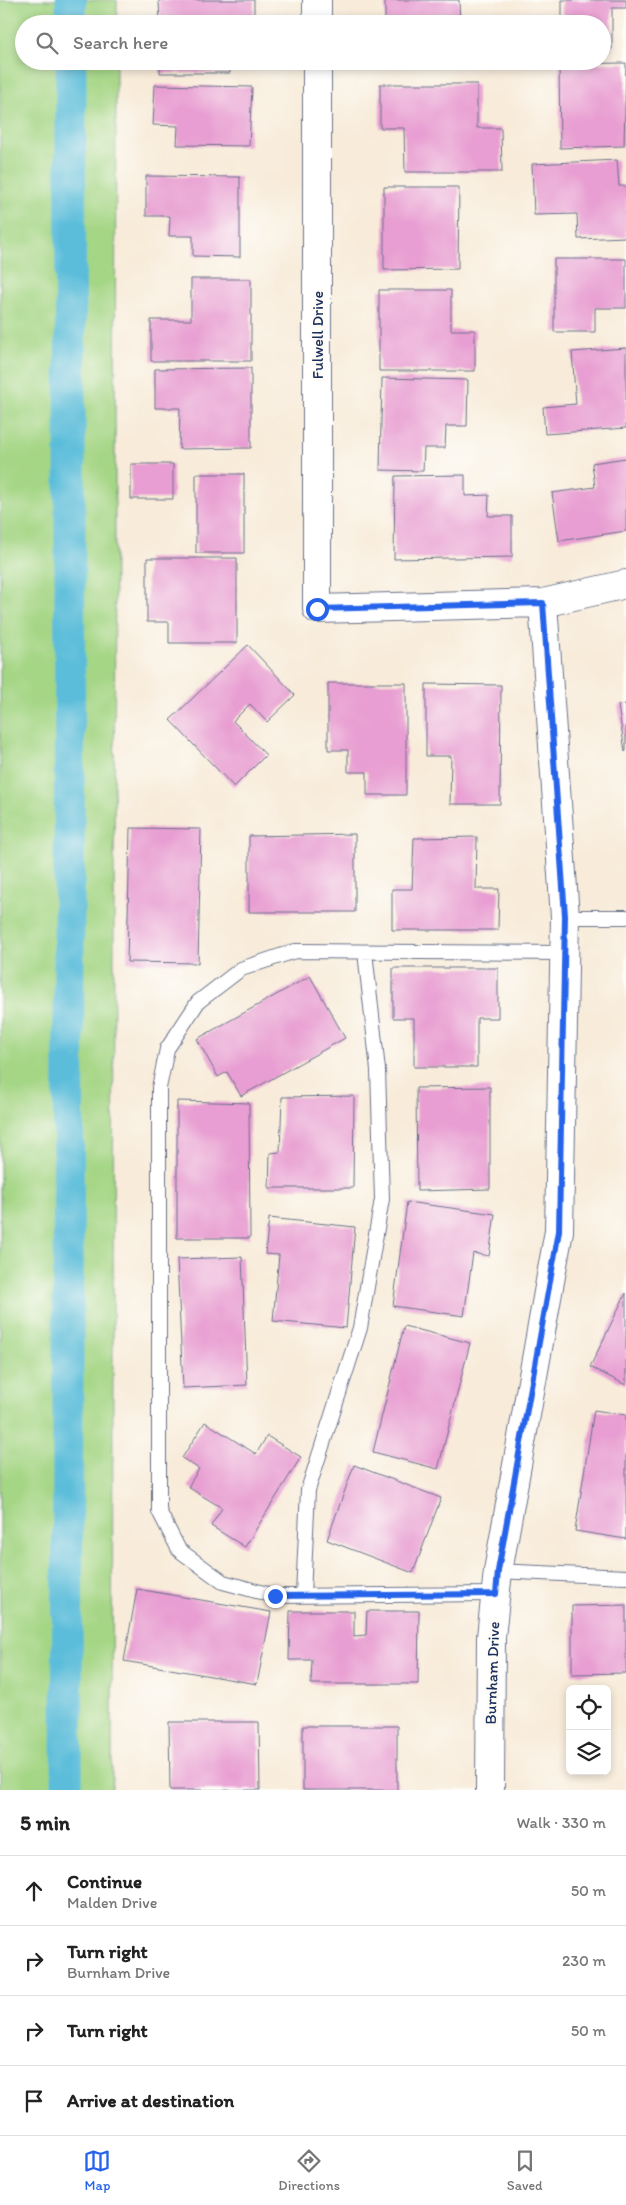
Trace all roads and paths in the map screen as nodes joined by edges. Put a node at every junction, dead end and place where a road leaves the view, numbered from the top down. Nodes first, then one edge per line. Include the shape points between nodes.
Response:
1 (317, 0) edge
2 (317, 15) edge
3 (317, 70) edge
4 (626, 584) edge
5 (543, 603) junction
6 (565, 916) junction
7 (626, 917) edge
8 (364, 952) junction
9 (563, 953) junction
10 (626, 1577) edge
11 (497, 1583) junction
12 (303, 1595) junction
13 (490, 1790) edge

1 - 2 street
3 - 5 street, Fulwell Drive via 317,609
4 - 5 street
5 - 6 street, Burnham Drive
6 - 7 lane
6 - 9 street, Burnham Drive
8 - 9 lane
8 - 12 lane via 378,1070 382,1199 360,1328 308,1490
8 - 12 lane via 295,951 241,969 198,1002 167,1049 159,1088 159,1510 179,1550 223,1582 275,1596
9 - 11 street, Burnham Drive via 559,1231
10 - 11 lane
11 - 12 lane
11 - 13 street, Burnham Drive via 491,1637

